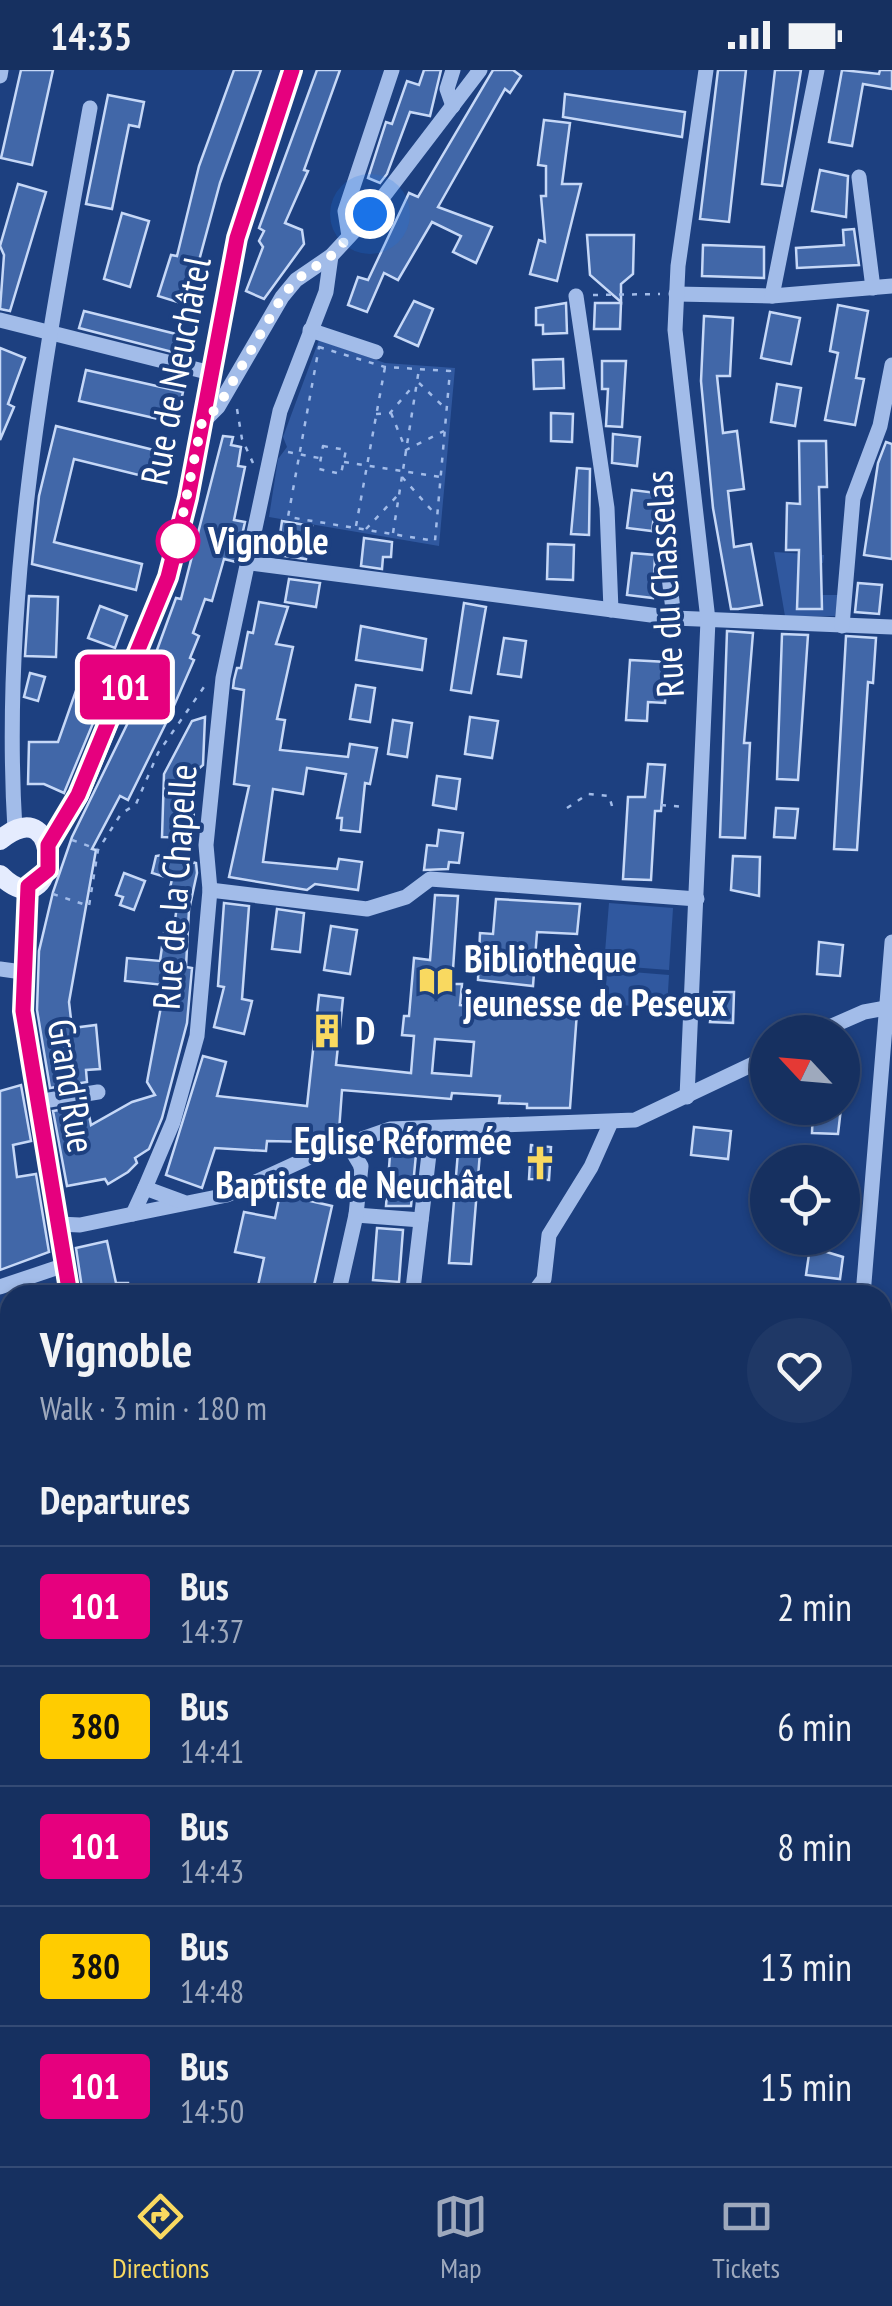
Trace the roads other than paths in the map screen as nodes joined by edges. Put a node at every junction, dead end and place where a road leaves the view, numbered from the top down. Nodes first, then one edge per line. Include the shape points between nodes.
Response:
1 (292, 70) edge
2 (392, 70) edge
3 (453, 70) edge
4 (480, 70) edge
5 (706, 70) edge
6 (817, 70) edge
7 (453, 106) junction
8 (90, 108) dead end
9 (859, 177) dead end
10 (349, 236) junction
11 (331, 256) junction
12 (892, 286) edge
13 (873, 288) junction
14 (672, 294) junction
15 (576, 296) road end
16 (772, 296) junction
17 (0, 320) edge
18 (310, 330) junction
19 (49, 334) junction
20 (376, 352) dead end
21 (892, 365) edge
22 (211, 373) junction
23 (202, 422) junction
24 (886, 427) edge
25 (666, 552) dead end
26 (250, 563) junction
27 (611, 610) junction
28 (674, 618) junction
29 (708, 620) junction
30 (842, 626) junction
31 (892, 627) edge
32 (6, 681) edge
33 (7, 835) edge
34 (48, 845) junction
35 (0, 875) edge
36 (37, 889) junction
37 (210, 890) junction
38 (697, 899) junction
39 (892, 942) edge
40 (891, 966) edge
41 (0, 969) edge
42 (22, 972) junction
43 (886, 1008) junction
44 (857, 1015) edge
45 (750, 1066) edge
46 (98, 1092) dead end
47 (687, 1097) junction
48 (38, 1102) junction
49 (610, 1122) junction
50 (448, 1128) junction
51 (348, 1144) junction
52 (145, 1188) junction
53 (183, 1202) junction
54 (133, 1214) junction
55 (356, 1215) junction
56 (422, 1220) junction
57 (58, 1224) junction
58 (65, 1266) junction
59 (6, 1285) edge
60 (68, 1285) edge
61 (345, 1285) edge
62 (414, 1285) edge
63 (540, 1285) edge
64 (864, 1285) edge

1 - 22 main road, Rue de Neuchâtel via 237,238
2 - 10 street via 345,210
3 - 7 street via 447,89
4 - 7 street
5 - 14 street, Rue du Chasselas
6 - 16 street
7 - 10 street
8 - 19 street
9 - 13 street
10 - 11 street
11 - 18 street, Rue de la Chapelle via 326,292
11 - 23 street via 282,297
12 - 13 street
13 - 16 street
14 - 16 street
14 - 29 street, Rue du Chasselas
15 - 27 street via 607,508
17 - 19 street
18 - 20 street
18 - 26 street, Rue de la Chapelle via 272,450
19 - 22 street
19 - 32 street via 18,542
21 - 24 street
22 - 23 main road, Rue de Neuchâtel
23 - 34 main road, Rue de Neuchâtel via 154,616 78,795
24 - 30 street via 853,498
25 - 28 street
26 - 27 street
26 - 37 street, Rue de la Chapelle via 223,678 206,845
27 - 28 street
28 - 29 street
29 - 30 street
29 - 38 street, Rue du Chasselas
30 - 31 street
32 - 33 street
33 - 34 main road via 34,832
34 - 36 main road, Rue de Neuchâtel via 48,870
35 - 36 main road
36 - 42 main road, Grand'Rue
37 - 38 street via 367,909 406,896 430,879
37 - 52 street, Rue de la Chapelle via 188,1080
38 - 47 street, Rue du Chasselas
39 - 40 street
40 - 43 street
41 - 42 street
42 - 48 main road, Grand'Rue
43 - 44 street
43 - 64 street
45 - 47 street
46 - 48 street
47 - 49 street via 635,1120
48 - 57 main road, Grand'Rue
49 - 50 street
49 - 63 street via 549,1235
50 - 51 street via 390,1129
50 - 56 street via 429,1154
51 - 53 street via 227,1195
51 - 55 street via 362,1166
52 - 53 street
52 - 54 street, Rue de la Chapelle
53 - 54 street
54 - 57 street
55 - 56 street
55 - 61 street
56 - 62 street
57 - 58 main road, Grand'Rue
58 - 59 street
58 - 60 main road, Grand'Rue

